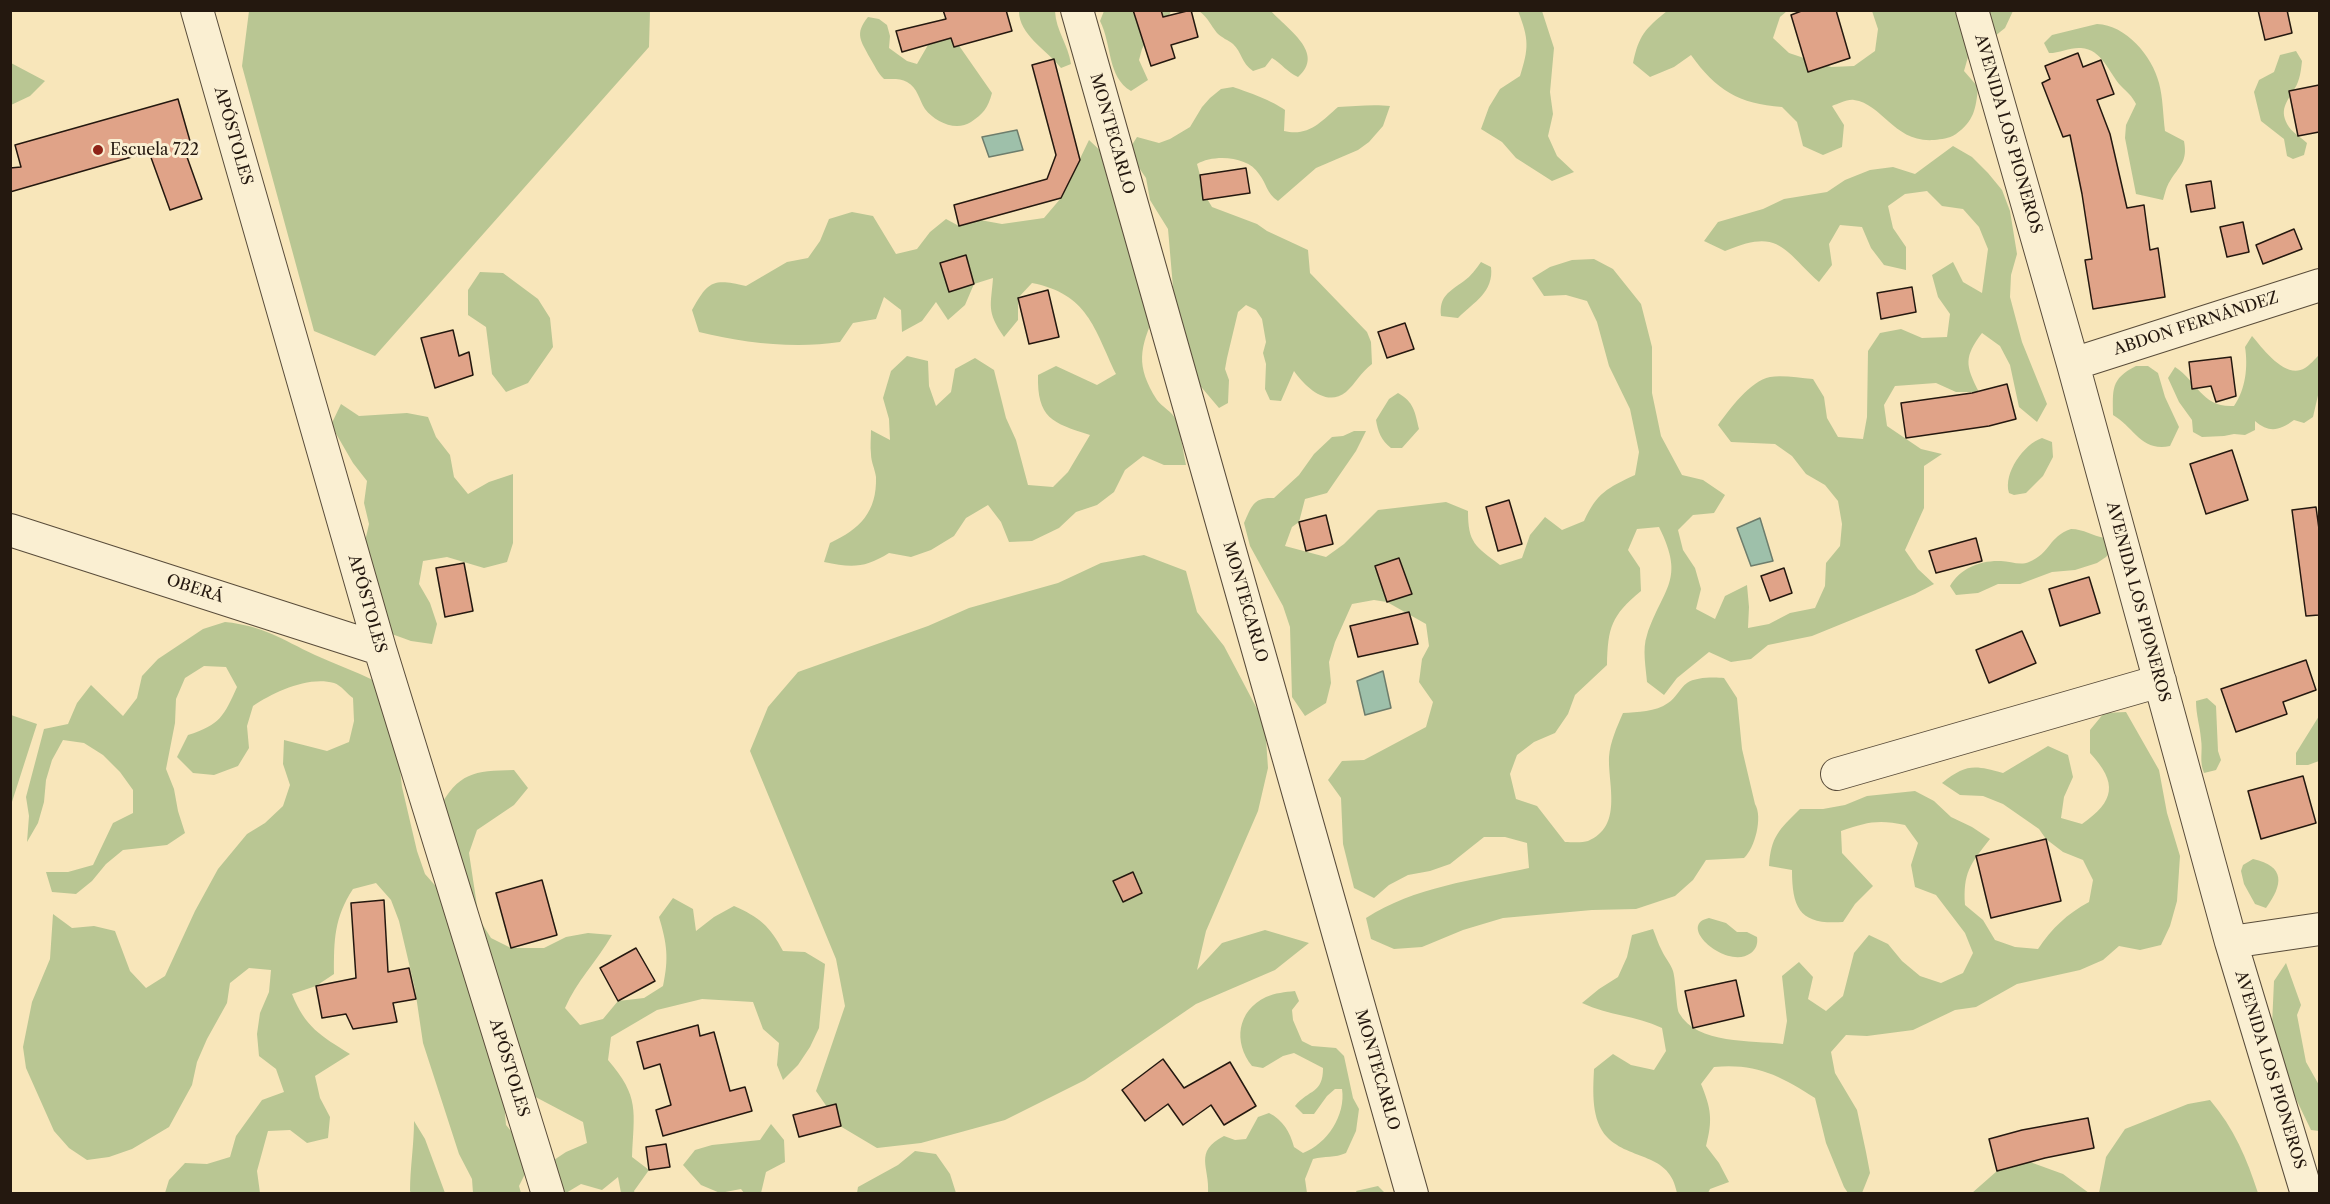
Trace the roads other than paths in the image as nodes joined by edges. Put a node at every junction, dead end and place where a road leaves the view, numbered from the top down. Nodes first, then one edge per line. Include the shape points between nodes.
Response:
1 (197, 10) edge
2 (1077, 10) edge
3 (1972, 10) edge
4 (2319, 285) edge
5 (2073, 364) junction
6 (10, 530) edge
7 (380, 649) junction
8 (2160, 681) junction
9 (1837, 774) dead end
10 (2319, 929) edge
11 (2231, 942) junction
12 (548, 1194) edge
13 (1412, 1194) edge
14 (2307, 1194) edge

1 - 7 street, APÓSTOLES
2 - 13 street, MONTECARLO
3 - 5 street, AVENIDA LOS PIONEROS
4 - 5 street, ABDON FERNÁNDEZ
5 - 8 street, AVENIDA LOS PIONEROS
6 - 7 street, OBERÁ
7 - 12 street, APÓSTOLES
8 - 9 street
8 - 11 street, AVENIDA LOS PIONEROS
10 - 11 street
11 - 14 street, AVENIDA LOS PIONEROS

